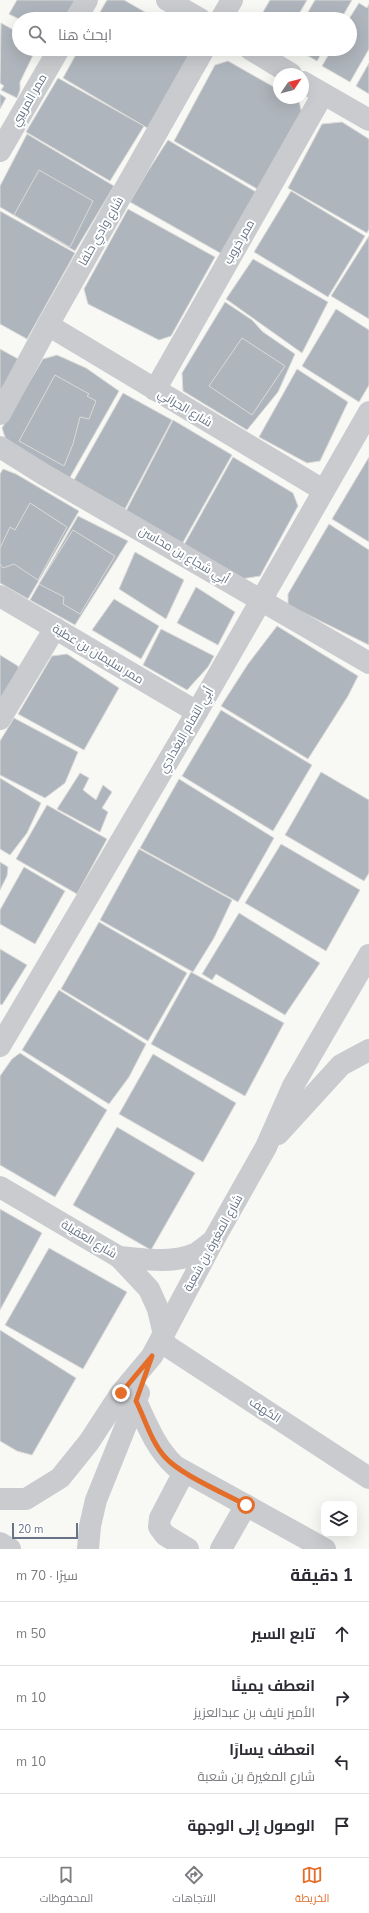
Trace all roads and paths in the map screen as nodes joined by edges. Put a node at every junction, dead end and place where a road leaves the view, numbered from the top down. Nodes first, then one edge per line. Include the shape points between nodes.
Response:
1 (87, 0) edge
2 (167, 0) edge
3 (232, 0) edge
4 (80, 12) edge
5 (188, 12) edge
6 (225, 12) edge
7 (55, 56) edge
8 (200, 56) edge
9 (261, 56) edge
10 (281, 68) edge
11 (309, 86) edge
12 (323, 94) junction
13 (369, 120) edge
14 (0, 151) edge
15 (48, 325) junction
16 (155, 390) junction
17 (369, 412) edge
18 (0, 414) edge
19 (0, 447) edge
20 (323, 490) junction
21 (0, 596) edge
22 (261, 600) junction
23 (55, 628) junction
24 (369, 663) edge
25 (197, 712) junction
26 (0, 719) edge
27 (369, 955) edge
28 (0, 1046) edge
29 (369, 1050) edge
30 (266, 1148) junction
31 (0, 1187) edge
32 (213, 1241) junction
33 (120, 1257) junction
34 (159, 1344) junction
35 (136, 1401) junction
36 (184, 1472) junction
37 (369, 1478) edge
38 (10, 1499) edge
39 (246, 1505) junction
40 (0, 1543) edge
41 (318, 1547) edge
42 (10, 1549) edge
43 (88, 1549) edge
44 (188, 1549) edge
45 (221, 1549) edge

1 - 4 street
2 - 5 street
3 - 6 street
7 - 14 street, ممر المريبي
8 - 15 street, شارع وادي حلفا
9 - 10 street
11 - 12 street
12 - 13 street
12 - 16 street, ممر خروب
15 - 16 street, شارع الجراني
15 - 18 street, شارع وادي حلفا
16 - 20 street, شارع الجراني
17 - 20 street, أبي التمام البغدادي
19 - 22 street, أبي شجاع بن محاسن
20 - 22 street, أبي التمام البغدادي
21 - 23 street, ممر سليمان بن عطية
22 - 24 street, أبي شجاع بن محاسن
22 - 25 street, أبي التمام البغدادي
23 - 25 street, ممر سليمان بن عطية
23 - 26 street
25 - 28 street, أبي التمام البغدادي
27 - 30 street, شارع المغيرة بن شعبة via 293,1086
29 - 30 street via 341,1065
30 - 32 street, شارع المغيرة بن شعبة
31 - 33 street, شارع العقيلة
32 - 33 street via 196,1253 182,1258 163,1260
32 - 34 street, شارع المغيرة بن شعبة
33 - 34 street, شارع العقيلة via 150,1289 158,1309
34 - 35 street
34 - 37 street, الكهف
34 - 38 street, شارع المغيرة بن شعبة via 60,1478 32,1496
35 - 36 street via 160,1450
35 - 43 street via 96,1500
36 - 39 street
36 - 44 street via 160,1518 159,1527 165,1536
39 - 41 street
39 - 45 street
40 - 42 street

